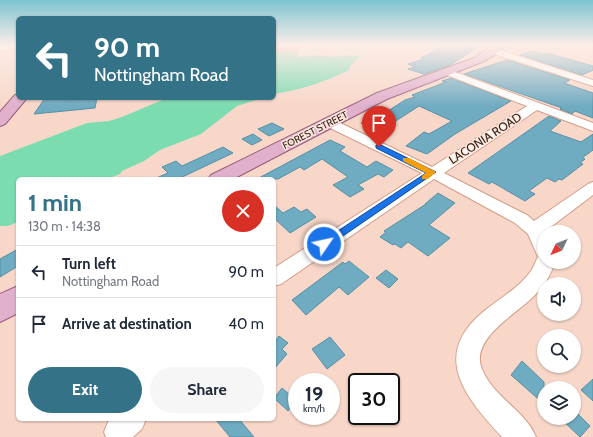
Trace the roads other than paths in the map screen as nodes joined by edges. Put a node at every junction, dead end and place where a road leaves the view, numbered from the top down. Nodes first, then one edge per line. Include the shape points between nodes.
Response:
1 (464, 65) edge
2 (545, 65) edge
3 (447, 72) junction
4 (593, 83) edge
5 (18, 100) edge
6 (536, 105) junction
7 (0, 121) edge
8 (330, 123) junction
9 (593, 127) edge
10 (432, 172) junction
11 (222, 177) edge
12 (593, 187) edge
13 (534, 230) junction
14 (537, 235) edge
15 (542, 269) edge
16 (276, 277) edge
17 (16, 299) edge
18 (0, 309) edge
19 (522, 437) edge

1 - 3 main road, FOREST STREET
2 - 4 street
3 - 6 street
3 - 8 main road, FOREST STREET via 392,92
5 - 7 main road
6 - 9 street
6 - 10 street, LACONIA ROAD
8 - 10 street
8 - 11 main road, FOREST STREET
10 - 13 street via 503,208
10 - 16 street, LACONIA ROAD
12 - 13 street
13 - 14 street
15 - 19 street via 535,283 476,334 466,354 472,376 483,396
17 - 18 main road

